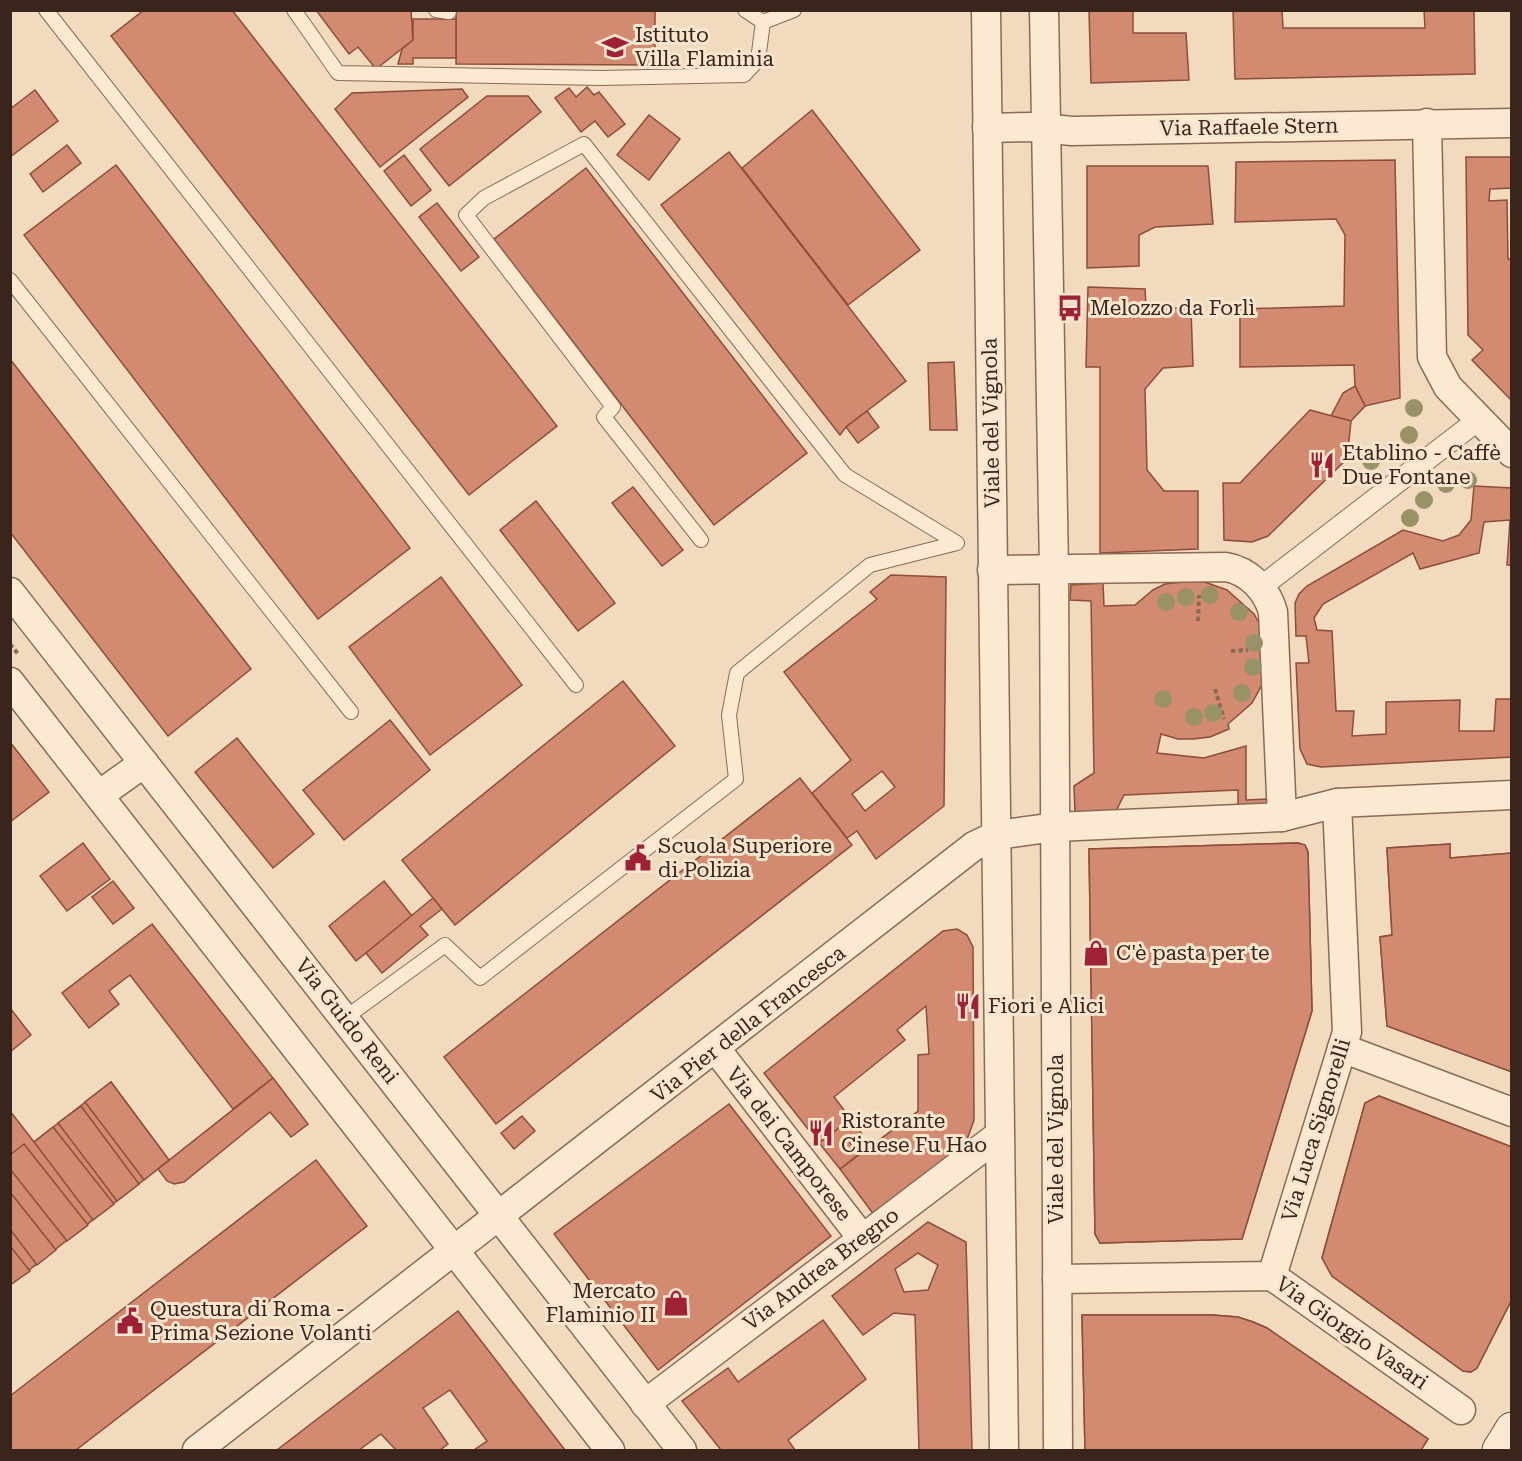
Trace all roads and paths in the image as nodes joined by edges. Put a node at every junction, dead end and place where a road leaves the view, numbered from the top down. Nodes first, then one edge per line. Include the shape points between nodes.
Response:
1 (46, 10) edge
2 (294, 10) edge
3 (745, 10) edge
4 (794, 10) edge
5 (986, 10) edge
6 (1044, 10) edge
7 (763, 22) junction
8 (1427, 123) junction
9 (1512, 123) edge
10 (987, 128) junction
11 (1047, 130) junction
12 (10, 280) edge
13 (1478, 420) junction
14 (1512, 453) edge
15 (701, 540) dead end
16 (992, 570) junction
17 (1054, 570) junction
18 (1262, 587) junction
19 (1200, 589) dead end
20 (10, 592) edge
21 (1198, 621) dead end
22 (10, 682) edge
23 (576, 686) dead end
24 (1215, 689) dead end
25 (351, 712) dead end
26 (1224, 719) dead end
27 (144, 763) junction
28 (99, 795) junction
29 (1512, 795) edge
30 (1337, 803) junction
31 (1282, 817) junction
32 (1055, 827) junction
33 (997, 835) junction
34 (345, 1018) junction
35 (1342, 1048) junction
36 (716, 1049) junction
37 (1512, 1112) edge
38 (998, 1136) junction
39 (500, 1216) junction
40 (862, 1238) junction
41 (454, 1251) junction
42 (1272, 1276) junction
43 (1057, 1279) junction
44 (645, 1404) junction
45 (1461, 1410) dead end
46 (1512, 1429) edge
47 (197, 1450) edge
48 (610, 1450) edge
49 (682, 1450) edge
50 (1004, 1450) edge
51 (1058, 1450) edge
52 (1499, 1450) edge

1 - 23 lane
2 - 7 lane via 338,74 601,78 744,75 758,60
3 - 7 lane
4 - 7 lane
5 - 10 street, Viale del Vignola
6 - 11 street, Viale del Vignola
8 - 9 street, Via Raffaele Stern
8 - 11 street, Via Raffaele Stern
8 - 13 street via 1431,352 1444,381
10 - 11 street, Via Raffaele Stern
10 - 16 street, Viale del Vignola
11 - 17 street, Viale del Vignola
12 - 25 lane
13 - 14 street
13 - 18 street
15 - 34 lane via 604,417 613,407 466,215 484,198 584,144 845,475 957,543 870,565 737,673 729,715 736,779 480,978 445,945
16 - 17 street
16 - 33 street, Viale del Vignola
17 - 18 street via 1226,567
17 - 32 street, Viale del Vignola
18 - 31 street via 1274,612
19 - 21 path
20 - 27 street, Via Guido Reni
22 - 28 street
24 - 26 path
27 - 28 street
27 - 34 street, Via Guido Reni
28 - 41 street
29 - 30 street
30 - 31 street
30 - 35 street, Via Luca Signorelli via 1347,1003 1347,1032
31 - 32 street
32 - 33 street
32 - 43 street, Viale del Vignola
33 - 36 street, Via Pier della Francesca via 974,846
33 - 38 street, Viale del Vignola
34 - 39 street, Via Guido Reni
35 - 37 street
35 - 42 street, Via Luca Signorelli
36 - 39 street, Via Pier della Francesca
36 - 40 street, Via dei Camporese
38 - 40 street, Via Andrea Bregno
38 - 50 street, Viale del Vignola
39 - 41 street, Via Pier della Francesca
39 - 44 street, Via Guido Reni
40 - 44 street, Via Andrea Bregno
41 - 47 street, Via Pier della Francesca
41 - 48 street
42 - 43 street, Via Giorgio Vasari
42 - 45 street, Via Giorgio Vasari
43 - 51 street, Viale del Vignola
44 - 49 street, Via Guido Reni
46 - 52 main road

